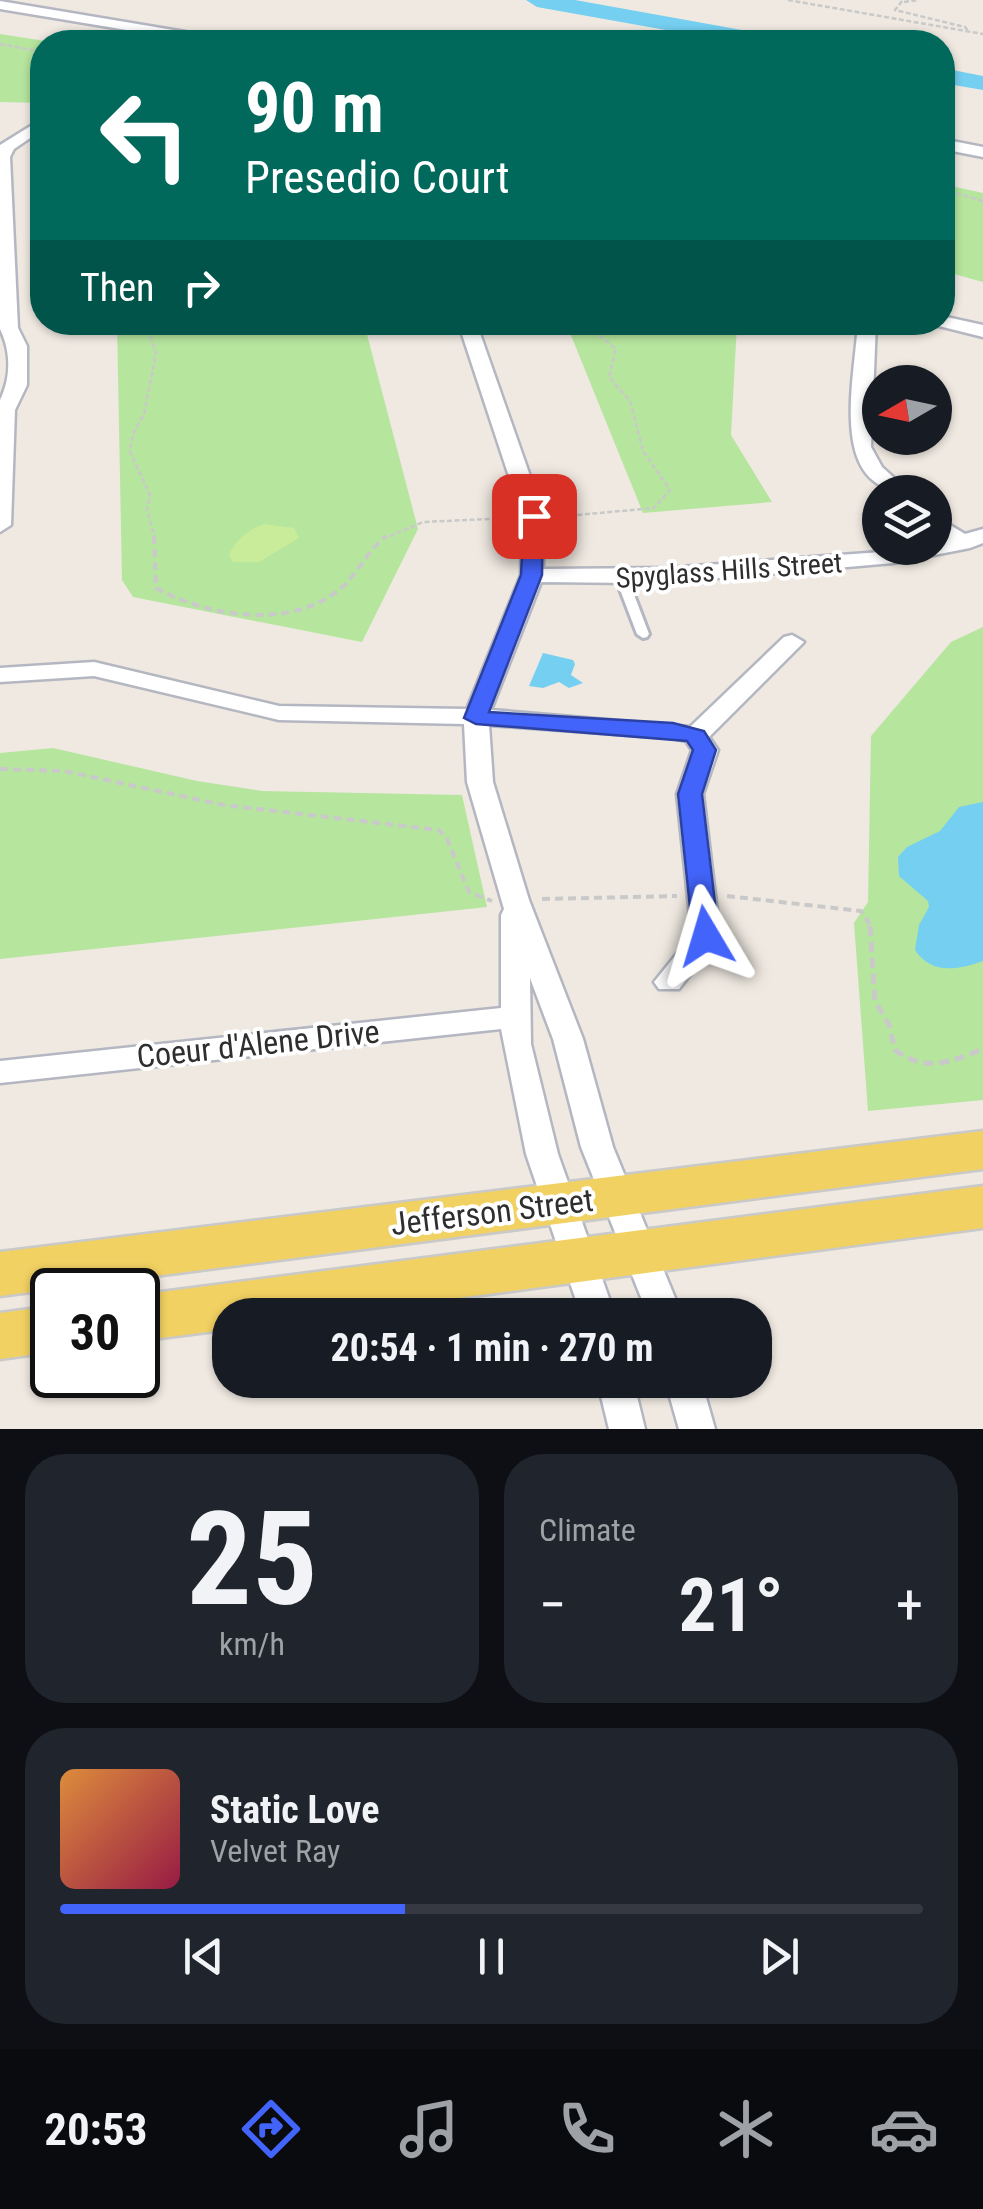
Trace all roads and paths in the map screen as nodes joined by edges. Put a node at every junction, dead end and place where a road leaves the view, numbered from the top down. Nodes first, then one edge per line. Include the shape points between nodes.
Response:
1 (788, 0) edge
2 (919, 0) edge
3 (901, 1) edge
4 (0, 5) edge
5 (139, 30) edge
6 (968, 31) junction
7 (983, 34) edge
8 (0, 44) edge
9 (30, 50) edge
10 (30, 132) edge
11 (955, 147) edge
12 (983, 152) edge
13 (955, 192) edge
14 (983, 201) edge
15 (955, 324) edge
16 (983, 332) edge
17 (4, 334) edge
18 (149, 335) edge
19 (472, 335) edge
20 (598, 335) edge
21 (866, 335) edge
22 (2, 406) edge
23 (879, 475) edge
24 (533, 518) junction
25 (0, 525) edge
26 (972, 540) edge
27 (532, 575) junction
28 (622, 578) junction
29 (643, 634) dead end
30 (792, 642) dead end
31 (0, 675) edge
32 (476, 718) junction
33 (696, 736) junction
34 (515, 900) junction
35 (669, 982) dead end
36 (515, 1017) junction
37 (0, 1072) edge
38 (983, 1150) edge
39 (617, 1196) junction
40 (560, 1203) junction
41 (983, 1207) edge
42 (640, 1252) junction
43 (579, 1260) junction
44 (0, 1274) edge
45 (592, 1298) edge
46 (658, 1298) edge
47 (160, 1315) edge
48 (30, 1332) edge
49 (0, 1336) edge
50 (619, 1398) edge
51 (688, 1398) edge
52 (627, 1429) edge
53 (696, 1429) edge

1 - 6 path
2 - 3 path
3 - 6 path via 894,10
4 - 5 street
6 - 7 path
8 - 9 path
10 - 17 street via 2,157
11 - 12 street
13 - 14 path
15 - 16 street
17 - 22 street via 18,346 17,385
18 - 24 path via 156,353 130,452 150,496 156,588 172,600 231,614 288,610 345,586 370,548 394,531 425,522
19 - 24 street
20 - 24 path via 616,349 608,377 630,401 643,452 670,490 654,508
21 - 23 street via 860,447
22 - 25 street
24 - 27 street
26 - 28 street, Spyglass Hills Street via 896,557
27 - 28 street, Spyglass Hills Street
27 - 32 street
28 - 29 lane
30 - 33 street
31 - 32 street via 94,670 279,712
32 - 33 street
32 - 34 street via 480,782
33 - 35 street via 705,750 690,794 706,936
34 - 36 street
34 - 39 street
36 - 37 street, Coeur d'Alene Drive
36 - 40 street via 542,1154
38 - 39 main road, Jefferson Street
39 - 40 main road, Jefferson Street
39 - 42 street
40 - 43 street
40 - 44 main road, Jefferson Street
41 - 42 main road, Jefferson Street
42 - 43 main road, Jefferson Street
42 - 46 street
43 - 45 street
43 - 47 main road, Jefferson Street
48 - 49 main road
50 - 52 street
51 - 53 street

